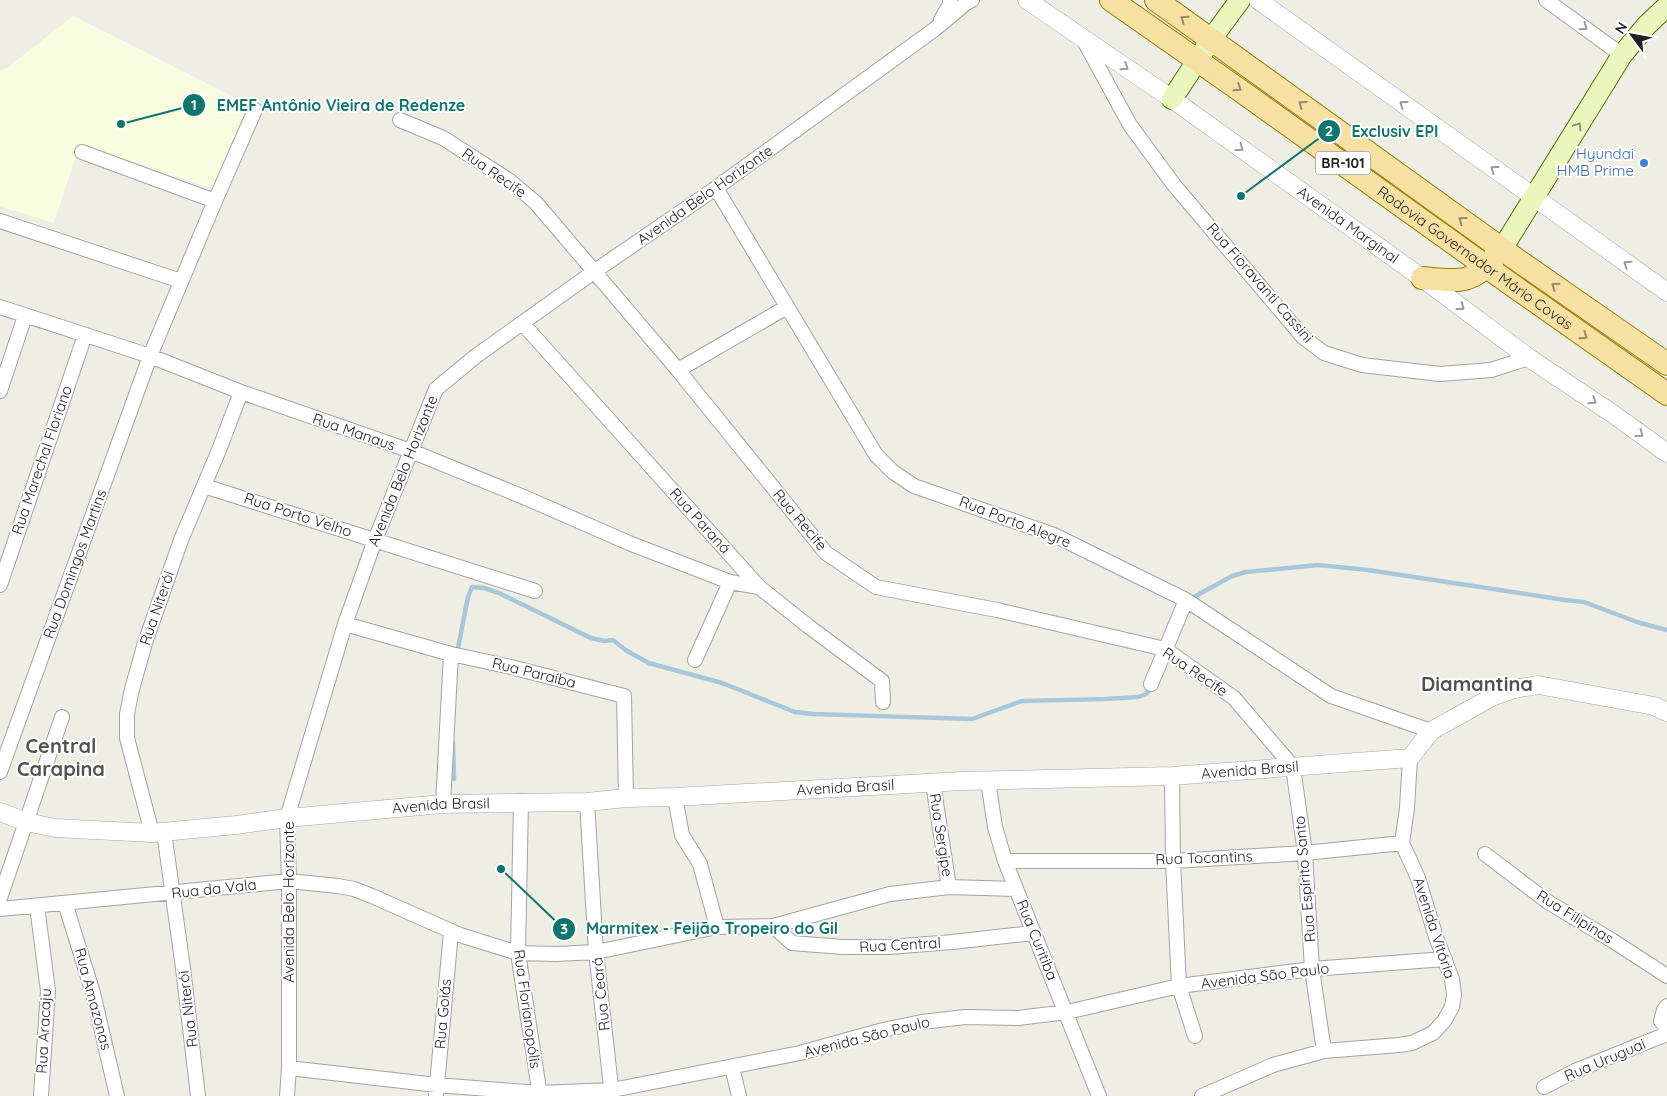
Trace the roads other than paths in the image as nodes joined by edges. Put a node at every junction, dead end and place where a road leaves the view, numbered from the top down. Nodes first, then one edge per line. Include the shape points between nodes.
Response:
1 (950, 0) edge
2 (972, 0) edge
3 (1027, 0) edge
4 (1111, 0) edge
5 (1156, 0) edge
6 (1240, 0) edge
7 (1258, 0) edge
8 (1546, 0) edge
9 (1667, 6) edge
10 (935, 29) junction
11 (1212, 38) junction
12 (1082, 39) junction
13 (1622, 55) junction
14 (1197, 61) junction
15 (1172, 99) junction
16 (255, 110) dead end
17 (400, 120) dead end
18 (82, 152) dead end
19 (716, 188) junction
20 (1534, 197) junction
21 (215, 201) junction
22 (0, 221) edge
23 (1502, 249) junction
24 (1487, 267) junction
25 (595, 271) junction
26 (1422, 278) junction
27 (181, 281) junction
28 (1667, 292) edge
29 (0, 307) edge
30 (787, 307) junction
31 (25, 316) junction
32 (523, 324) junction
33 (85, 335) junction
34 (150, 356) junction
35 (1529, 358) junction
36 (1667, 364) edge
37 (678, 370) junction
38 (0, 391) edge
39 (242, 392) junction
40 (1667, 394) edge
41 (411, 452) junction
42 (1667, 453) edge
43 (204, 486) junction
44 (375, 540) junction
45 (730, 582) junction
46 (0, 585) edge
47 (759, 586) junction
48 (535, 591) dead end
49 (1186, 600) junction
50 (345, 624) junction
51 (1165, 649) junction
52 (451, 654) junction
53 (695, 660) dead end
54 (1151, 684) dead end
55 (883, 702) dead end
56 (1667, 712) edge
57 (62, 716) dead end
58 (1431, 731) junction
59 (1410, 758) junction
60 (1293, 767) junction
61 (0, 772) edge
62 (1172, 776) junction
63 (988, 781) junction
64 (933, 783) junction
65 (675, 797) junction
66 (626, 798) junction
67 (521, 801) junction
68 (586, 802) junction
69 (444, 804) junction
70 (0, 812) edge
71 (287, 818) junction
72 (26, 822) junction
73 (158, 832) junction
74 (1402, 843) junction
75 (1305, 853) junction
76 (1485, 854) dead end
77 (1005, 861) junction
78 (1173, 861) junction
79 (290, 881) junction
80 (949, 887) junction
81 (1016, 889) junction
82 (172, 893) junction
83 (0, 898) edge
84 (65, 902) junction
85 (37, 906) junction
86 (0, 909) edge
87 (773, 926) junction
88 (718, 927) junction
89 (450, 932) junction
90 (1033, 933) junction
91 (518, 952) junction
92 (596, 952) junction
93 (1445, 959) junction
94 (1312, 969) junction
95 (1667, 976) edge
96 (1179, 986) junction
97 (1667, 1006) edge
98 (1067, 1012) junction
99 (1667, 1029) edge
100 (1667, 1034) edge
101 (1195, 1036) dead end
102 (1324, 1051) junction
103 (732, 1067) junction
104 (289, 1068) junction
105 (1544, 1087) dead end
106 (436, 1091) edge
107 (612, 1093) edge
108 (540, 1095) edge
109 (41, 1096) edge
110 (117, 1096) edge
111 (198, 1096) edge
112 (287, 1096) edge
113 (739, 1096) edge
114 (1100, 1096) edge
115 (1202, 1096) edge

1 - 10 street
2 - 10 street, Avenida Belo Horizonte
3 - 12 street, Avenida Marginal
4 - 14 main road, Rodovia Governador Mário Covas / BR-101
11 -> 5 main road, Rodovia Governador Mário Covas / BR-101
6 - 11 main road
20 -> 7 street
8 -> 13 street
9 - 13 main road
10 - 19 street, Avenida Belo Horizonte
11 - 14 main road
23 -> 11 main road, Rodovia Governador Mário Covas / BR-101
12 -> 15 street, Avenida Marginal
12 - 35 street, Rua Fioravanti Cassini via 1130,125 1174,185 1303,337 1324,353 1362,365 1440,374 1491,370
20 -> 13 main road
14 - 15 main road
14 -> 24 main road, Rodovia Governador Mário Covas / BR-101
15 -> 26 street, Avenida Marginal
16 - 21 street, Rua Domingos Martins
17 - 25 street, Rua Recife via 443,138 510,181 536,204
18 - 21 street
19 - 25 street, Avenida Belo Horizonte
19 - 30 street, Rua Porto Alegre
20 - 23 main road
28 -> 20 street
21 - 27 street, Rua Domingos Martins
22 - 27 street
23 - 24 main road
36 -> 23 main road, Rodovia Governador Mário Covas / BR-101
24 - 26 main road via 1471,278 1457,281
24 -> 40 main road, Rodovia Governador Mário Covas / BR-101
25 - 32 street, Avenida Belo Horizonte
25 - 37 street, Rua Recife
26 -> 35 street, Avenida Marginal
27 - 34 street, Rua Domingos Martins
29 - 31 street, Rua Manaus
30 - 37 street
30 - 49 street, Rua Porto Alegre via 876,456 893,472 914,486 1054,535
31 - 33 street, Rua Manaus
31 - 38 street
32 - 41 street, Avenida Belo Horizonte via 436,389
32 - 47 street, Rua Paraná
33 - 34 street, Rua Manaus
33 - 46 street, Rua Marechal Floriano
34 - 39 street, Rua Manaus
34 - 61 street, Rua Domingos Martins
35 -> 42 street, Avenida Marginal
37 - 51 street, Rua Recife via 826,553 876,587 997,610
39 - 41 street, Rua Manaus
39 - 43 street, Rua Niterói
41 - 44 street, Avenida Belo Horizonte
41 - 45 street, Rua Manaus
43 - 44 street, Rua Porto Velho
43 - 73 street, Rua Niterói via 181,540 145,644 127,714 127,738
44 - 48 street, Rua Porto Velho
44 - 50 street, Avenida Belo Horizonte
45 - 47 street, Rua Manaus
45 - 53 street
47 - 55 street, Rua Paraná via 882,681
49 - 51 street
49 - 58 street, Rua Porto Alegre via 1331,696
50 - 52 street, Rua Paraíba
50 - 71 street, Avenida Belo Horizonte
51 - 54 street
51 - 60 street, Rua Recife via 1234,698
52 - 66 street, Rua Paraíba via 624,696
52 - 69 street
56 - 58 street via 1654,706 1538,685 1494,696
57 - 72 street
58 - 59 street
59 - 60 street, Avenida Brasil
59 - 74 street via 1408,808
60 - 62 street, Avenida Brasil
60 - 75 street, Rua Espírito Santo
62 - 63 street, Avenida Brasil
62 - 78 street
63 - 64 street, Avenida Brasil
63 - 77 street, Rua Curitiba via 995,827
64 - 65 street, Avenida Brasil
64 - 80 street, Rua Sergipe
65 - 66 street, Avenida Brasil
65 - 88 street via 682,835 700,864
66 - 68 street, Avenida Brasil
67 - 68 street, Avenida Brasil
67 - 69 street, Avenida Brasil
67 - 91 street, Rua Florianopólis
68 - 92 street, Rua Ceará
69 - 71 street, Avenida Brasil
70 - 72 street, Avenida Brasil
71 - 73 street, Avenida Brasil
71 - 79 street, Avenida Belo Horizonte
72 - 73 street, Avenida Brasil via 55,828
72 - 83 street
73 - 82 street, Rua Niterói
74 - 75 street, Rua Tocantins
74 - 93 street, Avenida Vitória via 1418,878
75 - 78 street, Rua Tocantins
75 - 94 street, Rua Espírito Santo
76 - 95 street, Rua Filipinas via 1548,902
77 - 78 street, Rua Tocantins
77 - 81 street, Rua Curitiba
78 - 96 street
79 - 82 street, Rua da Vala
79 - 89 street, Rua da Vala via 354,890
79 - 104 street, Avenida Belo Horizonte
80 - 81 street, Rua da Vala
80 - 87 street, Rua da Vala via 890,894
81 - 90 street, Rua Curitiba
82 - 84 street, Rua da Vala
82 - 111 street, Rua Niterói
84 - 85 street, Rua da Vala
84 - 110 street, Rua Amazonas via 94,993
85 - 86 street, Rua da Vala
85 - 109 street, Rua Aracaju via 48,991
87 - 88 street, Rua da Vala
87 - 90 street, Rua Central via 792,943 842,947 889,947
88 - 92 street, Rua da Vala
89 - 91 street, Rua da Vala
89 - 106 street, Rua Goiás
90 - 98 street, Rua Curitiba
91 - 92 street, Rua da Vala
91 - 108 street, Rua Florianopólis
92 - 107 street, Rua Ceará
93 - 94 street, Avenida São Paulo
93 - 102 street, Avenida Vitória via 1452,979 1452,1007 1432,1033 1399,1045
94 - 96 street, Avenida São Paulo
94 - 102 street, Rua Espírito Santo
96 - 98 street, Avenida São Paulo
96 - 101 street
97 - 99 street via 1662,1020
98 - 103 street, Avenida São Paulo via 1018,1018 965,1017 922,1022
98 - 114 street, Rua Curitiba
100 - 105 street, Rua Uruguai
102 - 115 street, Avenida Vitória via 1273,1065
103 - 107 street, Avenida São Paulo
103 - 113 street
104 - 106 street, Avenida São Paulo
104 - 112 street, Avenida Belo Horizonte
106 - 108 street, Avenida São Paulo
107 - 108 street, Avenida São Paulo

